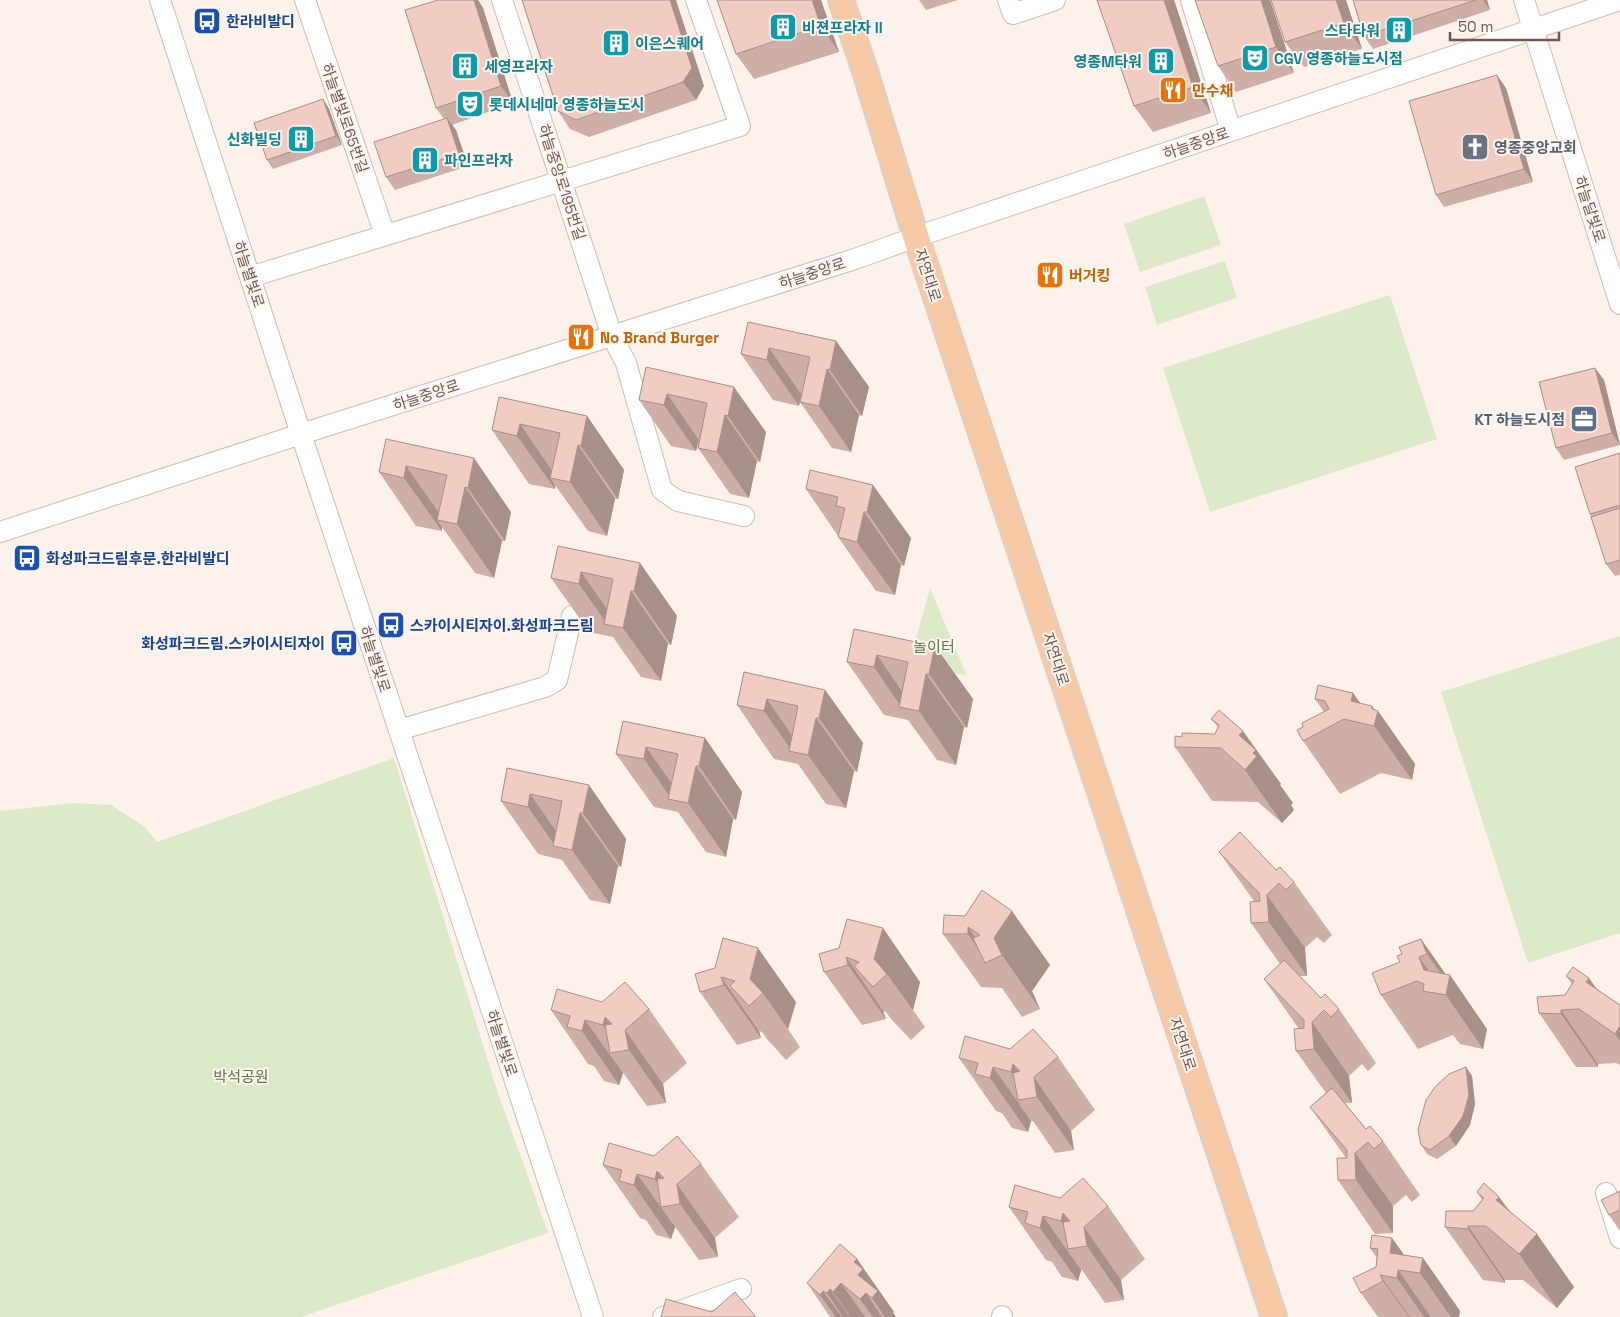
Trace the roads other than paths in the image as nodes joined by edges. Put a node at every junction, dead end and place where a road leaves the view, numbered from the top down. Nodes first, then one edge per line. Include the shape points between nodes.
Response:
1 (160, 0) edge
2 (305, 0) edge
3 (502, 0) edge
4 (696, 0) edge
5 (841, 0) edge
6 (1008, 0) edge
7 (1055, 0) edge
8 (1191, 0) edge
9 (1524, 0) edge
10 (1620, 0) edge
11 (1533, 30) junction
12 (1231, 131) junction
13 (561, 181) junction
14 (385, 235) junction
15 (916, 237) junction
16 (250, 277) junction
17 (1620, 304) edge
18 (612, 336) junction
19 (301, 434) junction
20 (744, 516) dead end
21 (0, 532) edge
22 (572, 616) edge
23 (399, 730) junction
24 (1606, 1193) dead end
25 (1620, 1238) edge
26 (741, 1288) dead end
27 (593, 1317) edge
28 (663, 1317) edge
29 (1274, 1317) edge

1 - 16 street, 하늘별빛로
2 - 14 street, 하늘별빛로65번길
3 - 13 street, 하늘중앙로195번길
4 - 13 street via 740,126
5 - 15 main road, 자연대로
6 - 7 street via 1013,14
8 - 12 street
9 - 11 street, 하늘달빛로
10 - 11 street, 하늘중앙로
11 - 12 street, 하늘중앙로
11 - 17 street, 하늘달빛로
12 - 15 street, 하늘중앙로
13 - 14 street
13 - 18 street, 하늘중앙로195번길
14 - 16 street
15 - 18 street, 하늘중앙로
15 - 29 main road, 자연대로
16 - 19 street, 하늘별빛로
18 - 19 street, 하늘중앙로
18 - 20 street, 하늘중앙로195번길 via 626,363 662,490 678,501
19 - 21 street, 하늘중앙로
19 - 23 street, 하늘별빛로
22 - 23 street via 557,680 546,687
23 - 27 street, 하늘별빛로
24 - 25 street
26 - 28 street

